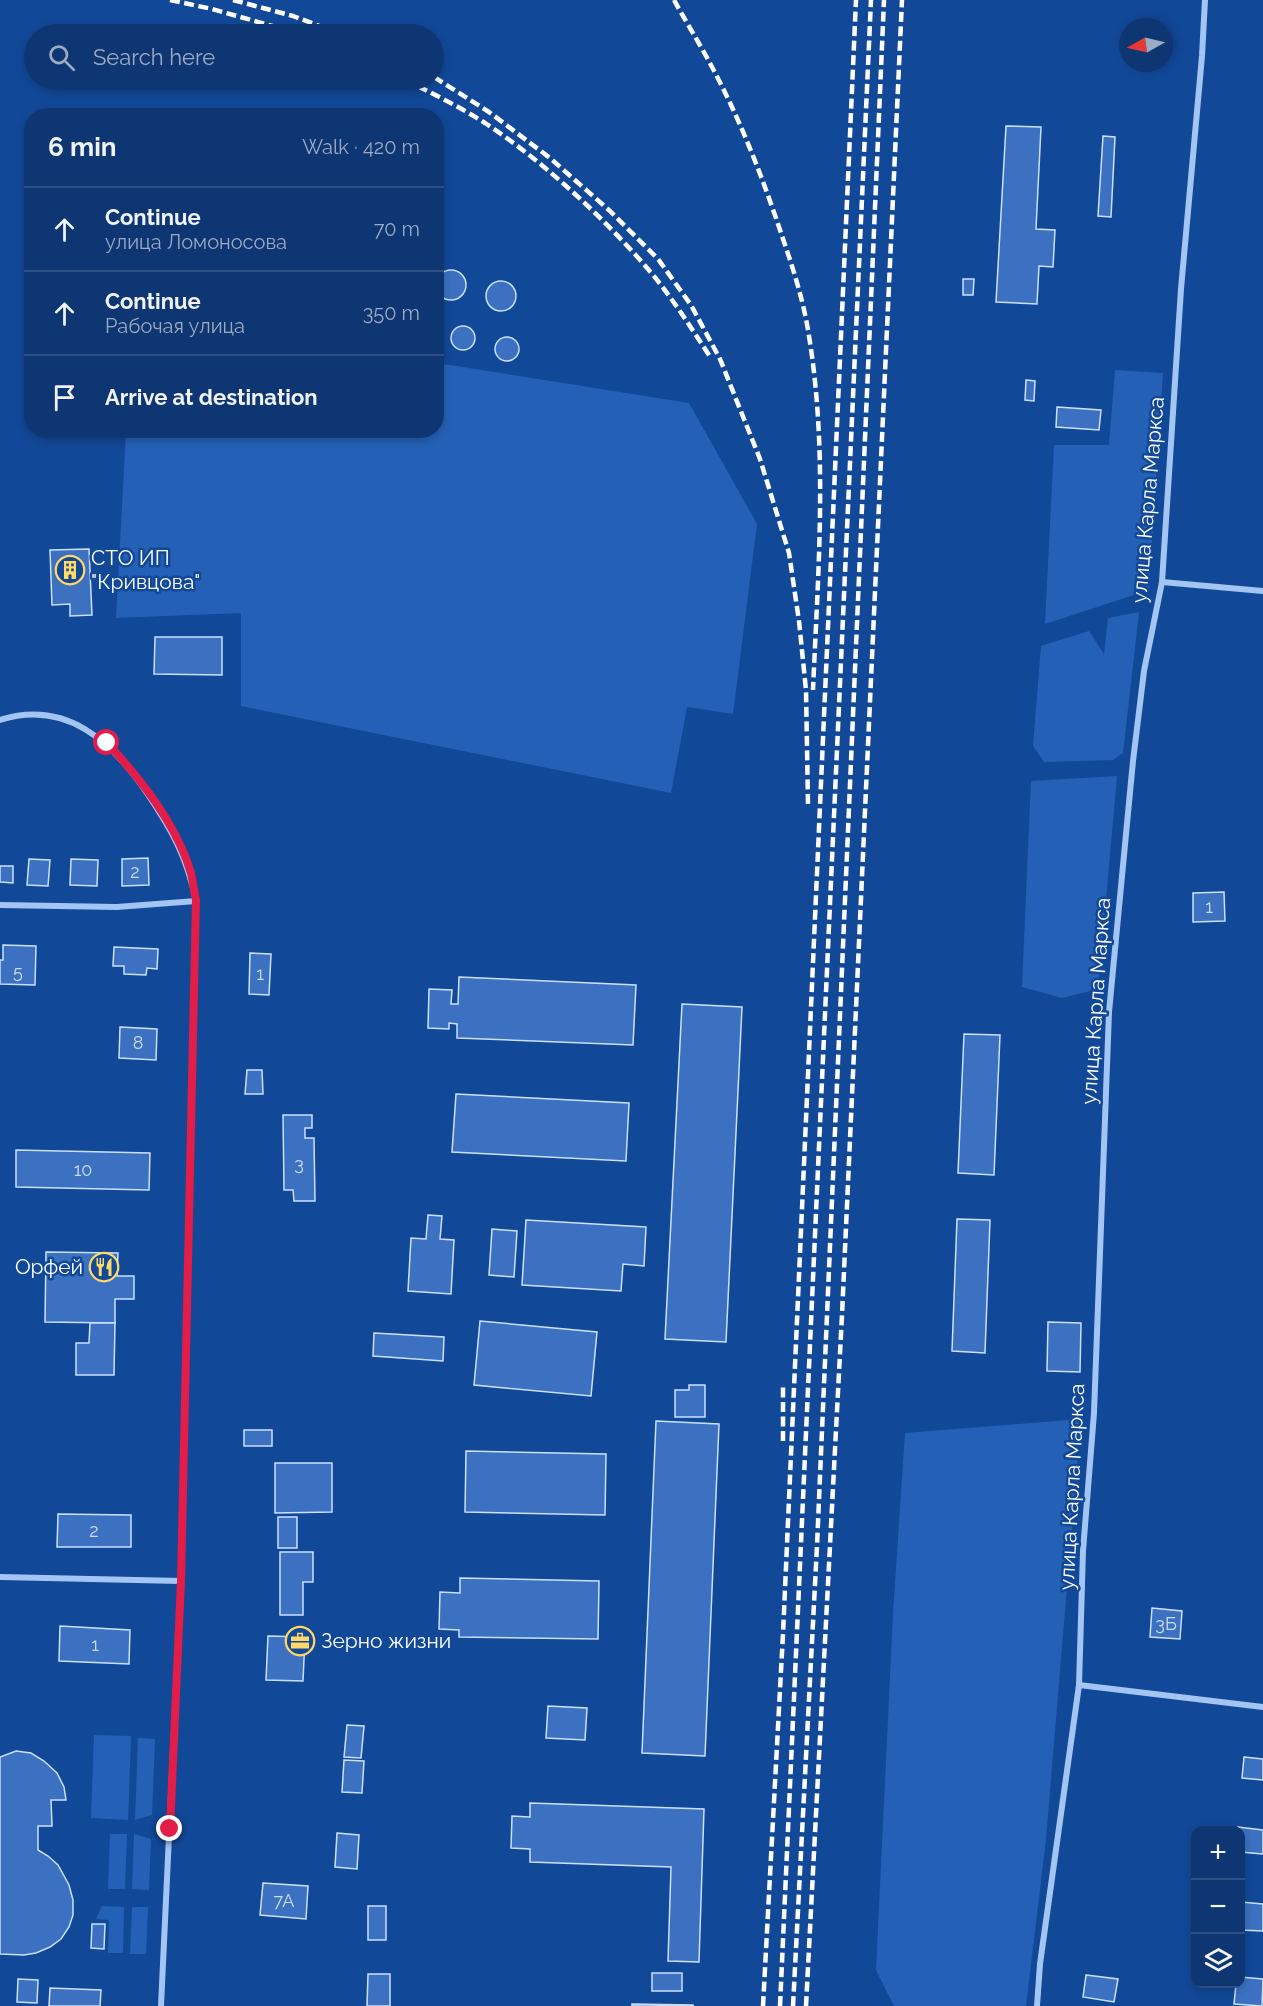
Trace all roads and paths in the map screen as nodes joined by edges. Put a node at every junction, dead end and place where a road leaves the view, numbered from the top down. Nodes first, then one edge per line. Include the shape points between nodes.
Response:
1 (1205, 0) edge
2 (1162, 582) junction
3 (1263, 591) edge
4 (0, 720) edge
5 (196, 900) junction
6 (0, 905) edge
7 (0, 1576) edge
8 (181, 1581) junction
9 (1079, 1685) junction
10 (1263, 1707) edge
11 (161, 2006) edge
12 (1037, 2006) edge

1 - 2 street, улица Карла Маркса
2 - 3 street
2 - 9 street, улица Карла Маркса via 1132,761 1108,1012 1094,1413 1083,1551
4 - 5 street via 42,714 86,728 107,743 168,824 190,873
5 - 6 street via 117,907
5 - 8 street
7 - 8 street
8 - 11 street
9 - 10 street
9 - 12 street, улица Карла Маркса via 1041,1952

